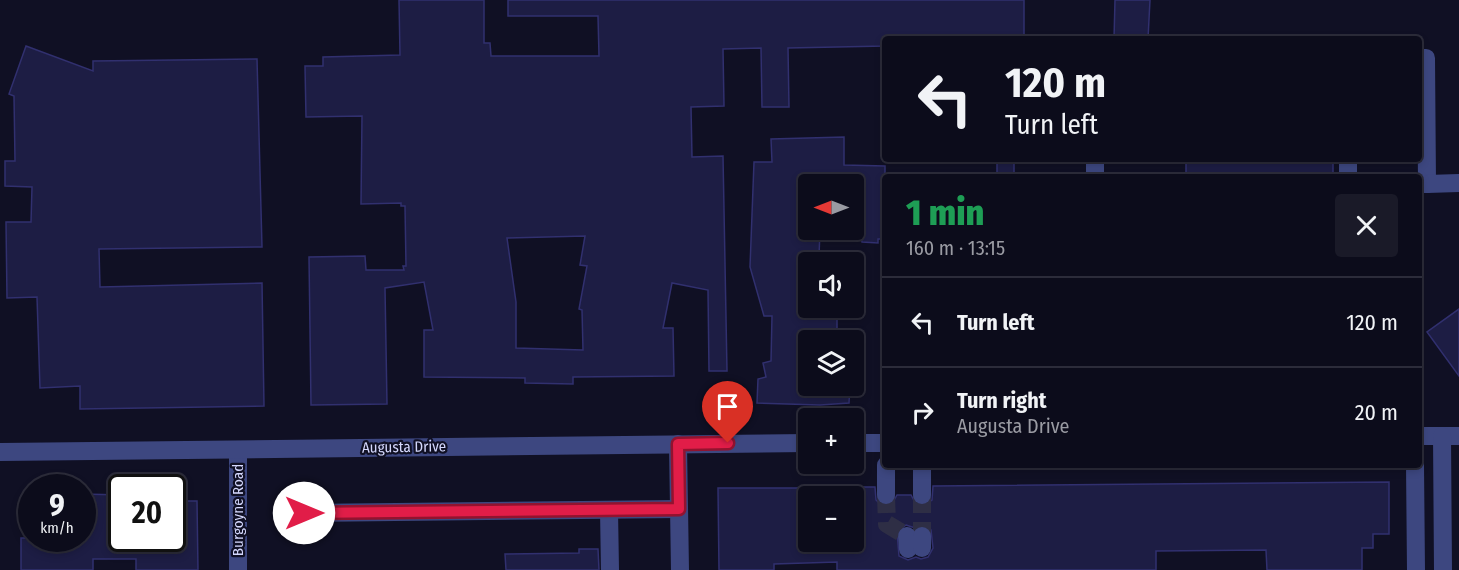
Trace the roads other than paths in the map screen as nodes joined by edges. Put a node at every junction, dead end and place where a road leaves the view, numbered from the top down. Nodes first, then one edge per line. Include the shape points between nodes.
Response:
1 (1422, 58) edge
2 (1459, 183) edge
3 (1423, 184) edge
4 (1422, 436) edge
5 (1451, 436) edge
6 (798, 443) edge
7 (864, 443) edge
8 (882, 443) edge
9 (678, 444) junction
10 (238, 450) junction
11 (0, 452) edge
12 (886, 468) edge
13 (922, 468) edge
14 (1415, 468) edge
15 (886, 495) tunnel mouth
16 (922, 495) tunnel mouth
17 (679, 509) junction
18 (609, 510) junction
19 (304, 513) dead end
20 (238, 570) edge
21 (610, 570) edge
22 (680, 570) edge
23 (1416, 570) edge
24 (1443, 570) edge

1 - 3 street via 1426,58
2 - 3 street
4 - 5 street
5 - 24 street
6 - 9 street, Augusta Drive
7 - 8 street
9 - 10 street, Augusta Drive
9 - 17 street
10 - 11 street, Augusta Drive
10 - 20 street, Burgoyne Road
12 - 15 street
13 - 16 street
14 - 23 street
17 - 18 street
17 - 22 street
18 - 19 street
18 - 21 street

